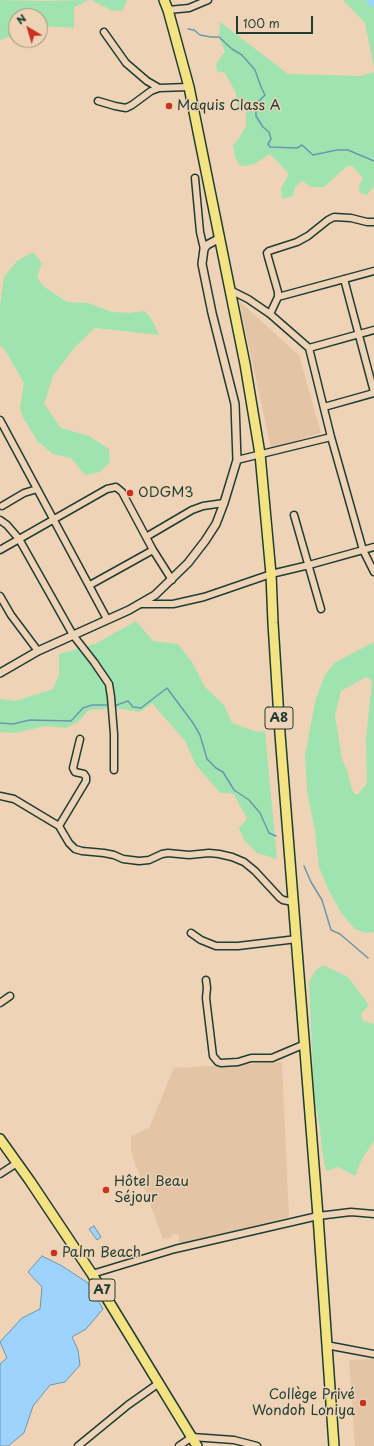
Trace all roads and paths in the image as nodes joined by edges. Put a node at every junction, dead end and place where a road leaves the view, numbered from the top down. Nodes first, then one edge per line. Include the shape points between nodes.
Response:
1 (164, 0) edge
2 (208, 0) edge
3 (168, 10) junction
4 (104, 32) dead end
5 (189, 87) junction
6 (159, 88) junction
7 (98, 101) dead end
8 (195, 178) dead end
9 (374, 222) edge
10 (220, 238) junction
11 (204, 249) junction
12 (374, 271) edge
13 (344, 279) junction
14 (230, 290) junction
15 (278, 297) junction
16 (270, 314) junction
17 (374, 330) edge
18 (358, 334) junction
19 (309, 348) junction
20 (374, 392) edge
21 (324, 407) junction
22 (0, 420) edge
23 (331, 437) junction
24 (260, 454) junction
25 (237, 460) junction
26 (37, 489) junction
27 (224, 504) junction
28 (1, 506) edge
29 (294, 515) dead end
30 (54, 519) junction
31 (0, 520) edge
32 (146, 537) junction
33 (19, 539) junction
34 (374, 547) edge
35 (0, 550) edge
36 (153, 550) junction
37 (363, 550) junction
38 (309, 565) junction
39 (374, 572) edge
40 (271, 574) junction
41 (172, 580) junction
42 (90, 585) junction
43 (0, 596) edge
44 (142, 604) junction
45 (321, 609) dead end
46 (108, 619) junction
47 (73, 635) junction
48 (38, 651) junction
49 (0, 673) edge
50 (80, 739) dead end
51 (114, 770) dead end
52 (0, 796) edge
53 (58, 826) junction
54 (293, 902) junction
55 (191, 933) dead end
56 (297, 939) junction
57 (206, 980) dead end
58 (10, 996) dead end
59 (0, 1003) edge
60 (305, 1044) junction
61 (0, 1139) edge
62 (17, 1163) junction
63 (0, 1174) edge
64 (374, 1214) edge
65 (318, 1216) junction
66 (92, 1274) junction
67 (326, 1345) junction
68 (374, 1354) edge
69 (159, 1383) junction
70 (192, 1437) junction
71 (78, 1446) edge
72 (179, 1446) edge
73 (197, 1446) edge
74 (257, 1446) edge
75 (334, 1446) edge

1 - 3 main road, A8
2 - 3 street via 189,8
3 - 5 main road, A8
4 - 6 street via 117,52 133,69
5 - 6 street
5 - 10 main road, A8
6 - 7 street via 126,108
8 - 11 street
9 - 15 street via 334,218 297,242 269,251 267,253
10 - 11 street
10 - 14 main road, A8
11 - 25 street via 204,275 235,404
12 - 13 street
13 - 15 street
13 - 18 street
14 - 16 street
14 - 24 main road, A8
15 - 16 street
16 - 19 street
17 - 18 street
18 - 19 street
18 - 20 street
19 - 21 street
20 - 21 street
21 - 23 street
22 - 26 street
23 - 24 street
23 - 37 street
24 - 25 street
24 - 40 main road, A8
25 - 27 street
26 - 28 street
26 - 30 street
27 - 32 street via 192,510
27 - 41 street via 216,524 205,541
29 - 38 street
30 - 32 street via 107,489 116,487 122,492
30 - 33 street
30 - 42 street
31 - 33 street
32 - 36 street
33 - 35 street
33 - 47 street
34 - 37 street
36 - 41 street
36 - 42 street
37 - 38 street
37 - 39 street
38 - 40 street
38 - 45 street
40 - 44 street via 180,603
40 - 54 main road, A8
41 - 44 street
42 - 46 street
43 - 48 street
44 - 46 street
46 - 47 street
47 - 48 street
47 - 51 street via 109,684 112,697
48 - 49 street
50 - 53 street via 73,768 75,772 84,774 86,781
52 - 53 street via 14,799
53 - 54 street via 75,849 114,855 123,859 149,860 168,853 232,856 255,871 280,898
54 - 56 main road, A8
55 - 56 street via 216,946
56 - 60 main road, A8
57 - 60 street via 213,1056 218,1062 272,1058
58 - 59 street
60 - 65 main road, A8
61 - 62 main road, A7
62 - 63 street
62 - 66 main road, A7
64 - 65 street via 351,1212
65 - 66 street via 174,1248
65 - 67 main road, A8
66 - 69 main road, A7
67 - 68 street
67 - 75 main road, A8
69 - 70 main road, A7
69 - 71 street
70 - 72 street
70 - 73 main road, A7
70 - 74 street via 234,1440

